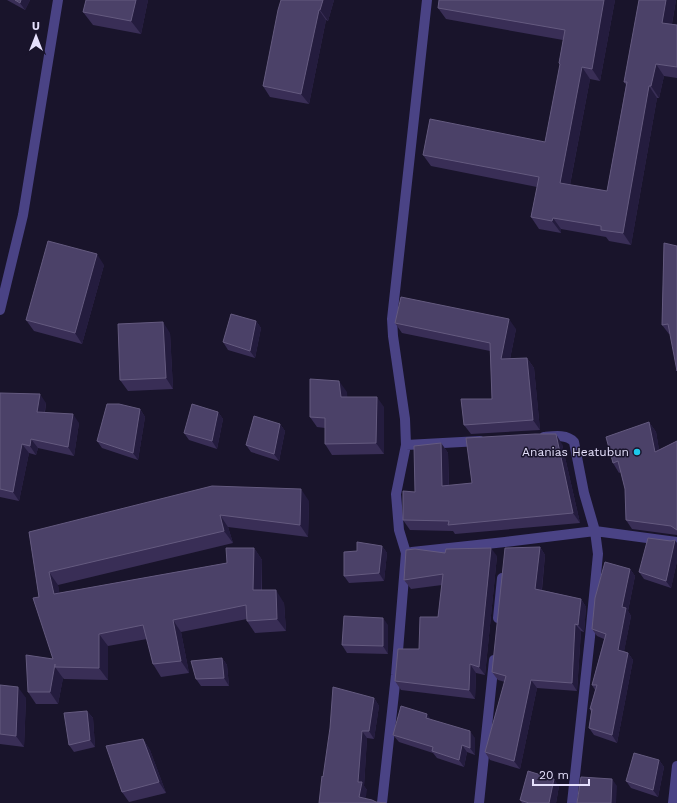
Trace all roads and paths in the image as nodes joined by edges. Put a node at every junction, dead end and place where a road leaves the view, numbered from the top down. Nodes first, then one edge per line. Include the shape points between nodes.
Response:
1 (58, 0) edge
2 (427, 0) edge
3 (0, 310) edge
4 (537, 437) edge
5 (491, 440) edge
6 (406, 445) junction
7 (595, 531) junction
8 (677, 542) edge
9 (406, 553) junction
10 (503, 565) edge
11 (497, 625) edge
12 (495, 648) edge
13 (677, 766) edge
14 (382, 803) edge
15 (479, 803) edge
16 (572, 803) edge
17 (673, 803) edge

1 - 3 street via 23,216
2 - 6 street via 392,319
4 - 7 street via 563,436 574,442
5 - 6 street
6 - 9 street via 396,494 399,530
7 - 8 street
7 - 9 street via 505,546
7 - 16 street via 598,554
9 - 14 street
10 - 11 street
12 - 15 street
13 - 17 street

